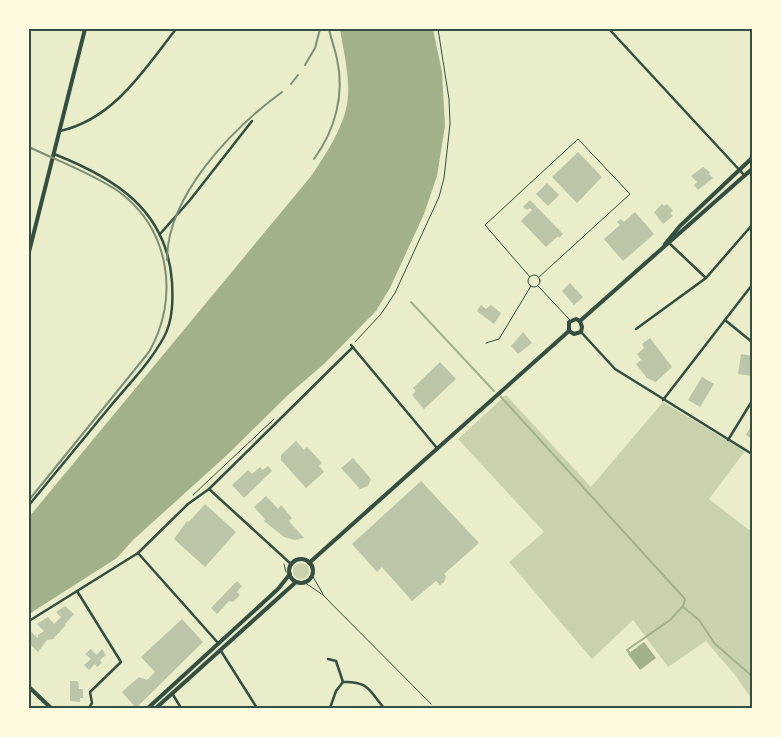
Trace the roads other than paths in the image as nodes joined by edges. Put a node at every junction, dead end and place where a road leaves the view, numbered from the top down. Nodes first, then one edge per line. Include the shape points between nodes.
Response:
1 (85, 29) edge
2 (176, 29) edge
3 (608, 29) edge
4 (252, 121) dead end
5 (60, 131) junction
6 (54, 154) junction
7 (752, 158) edge
8 (752, 169) edge
9 (739, 170) junction
10 (745, 176) junction
11 (752, 225) edge
12 (160, 234) junction
13 (667, 242) junction
14 (29, 252) edge
15 (530, 277) junction
16 (539, 277) junction
17 (706, 278) junction
18 (752, 285) edge
19 (531, 286) junction
20 (538, 286) junction
21 (571, 320) junction
22 (725, 320) junction
23 (580, 321) junction
24 (636, 329) dead end
25 (569, 331) junction
26 (581, 332) junction
27 (752, 342) edge
28 (486, 343) dead end
29 (663, 400) junction
30 (752, 401) edge
31 (728, 440) junction
32 (437, 448) junction
33 (752, 454) edge
34 (209, 489) junction
35 (29, 505) edge
36 (138, 553) junction
37 (309, 563) junction
38 (292, 564) junction
39 (287, 574) junction
40 (312, 575) junction
41 (296, 582) junction
42 (304, 582) junction
43 (77, 591) junction
44 (323, 595) junction
45 (29, 621) edge
46 (219, 644) junction
47 (220, 650) junction
48 (328, 659) dead end
49 (343, 682) junction
50 (29, 687) edge
51 (172, 693) junction
52 (431, 704) dead end
53 (51, 708) edge
54 (89, 708) edge
55 (148, 708) edge
56 (156, 708) edge
57 (181, 708) edge
58 (257, 708) edge
59 (330, 708) edge
60 (384, 708) edge

1 - 5 main road
2 - 5 street via 114,104 94,118
3 - 9 street
4 - 12 street
5 - 6 main road
6 - 12 street via 122,189 142,207
6 - 14 main road
7 - 9 main road
8 - 10 main road
9 - 10 street
9 - 13 main road
10 - 13 main road
11 - 17 street
12 - 35 street via 173,291 171,320 164,337
13 - 17 street
13 - 23 main road
15 - 16 lane
15 - 16 lane via 484,225 578,139 630,194
15 - 19 lane
16 - 20 lane
17 - 24 street
18 - 22 street
19 - 20 lane
19 - 28 lane via 499,339
20 - 21 lane
21 - 23 main road
21 - 25 main road
22 - 27 street
22 - 29 street
23 - 26 main road
25 - 26 main road via 574,334
25 - 32 main road
26 - 29 street via 612,366
29 - 31 street
30 - 31 street
31 - 33 street
32 - 34 street via 352,346
32 - 37 main road
34 - 36 street via 202,489
34 - 38 street
36 - 43 street
36 - 46 street
37 - 38 main road via 299,560
37 - 40 main road
38 - 39 main road
39 - 41 main road
39 - 46 main road via 278,589
40 - 42 main road
40 - 44 lane
41 - 42 main road
41 - 47 main road
42 - 44 lane
43 - 45 street
43 - 54 street via 120,662 90,692 92,703
44 - 52 lane
46 - 55 main road
47 - 51 main road
47 - 58 street
48 - 49 street via 336,661
49 - 59 street
49 - 60 street via 362,683
50 - 53 main road
51 - 56 main road
51 - 57 street

